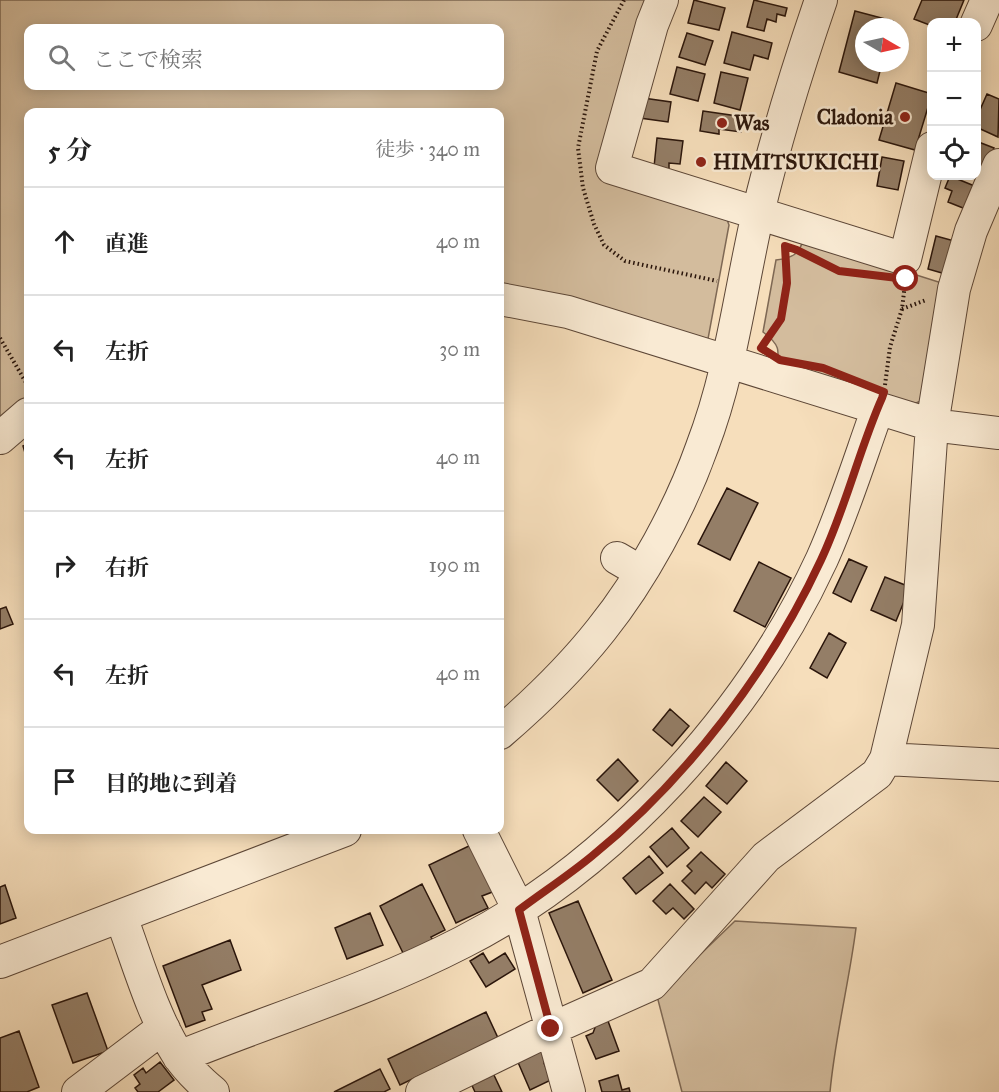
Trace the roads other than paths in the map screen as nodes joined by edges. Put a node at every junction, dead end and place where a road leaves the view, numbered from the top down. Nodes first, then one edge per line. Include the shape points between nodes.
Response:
1 (662, 0) edge
2 (821, 0) edge
3 (987, 0) edge
4 (979, 18) edge
5 (999, 165) edge
6 (927, 169) edge
7 (758, 214) junction
8 (504, 299) edge
9 (727, 362) junction
10 (878, 408) junction
11 (24, 417) edge
12 (932, 425) junction
13 (999, 432) edge
14 (0, 438) edge
15 (504, 730) edge
16 (886, 759) junction
17 (999, 765) edge
18 (335, 834) edge
19 (481, 834) edge
20 (519, 910) junction
21 (121, 917) junction
22 (0, 962) edge
23 (164, 1029) junction
24 (551, 1029) junction
25 (178, 1057) junction
26 (78, 1092) edge
27 (213, 1092) edge
28 (422, 1092) edge
29 (569, 1092) edge

1 - 7 street via 612,168
2 - 7 street via 796,72
3 - 4 street
5 - 12 street via 971,231 954,289
6 - 7 street via 905,259
7 - 9 street
8 - 9 street via 568,312
9 - 10 street
9 - 15 street via 702,448 664,531 629,565 602,629 539,699
10 - 12 street
10 - 20 street via 822,558 802,599 730,711 640,813 592,856
11 - 14 street
12 - 13 street
12 - 16 street via 918,625
16 - 17 street
16 - 24 street via 877,774 766,857 652,984
18 - 21 street
19 - 20 street
20 - 24 street
20 - 25 street via 465,942 401,972
21 - 22 street
21 - 23 street
23 - 25 street
23 - 26 street
24 - 28 street
24 - 29 street
25 - 27 street

